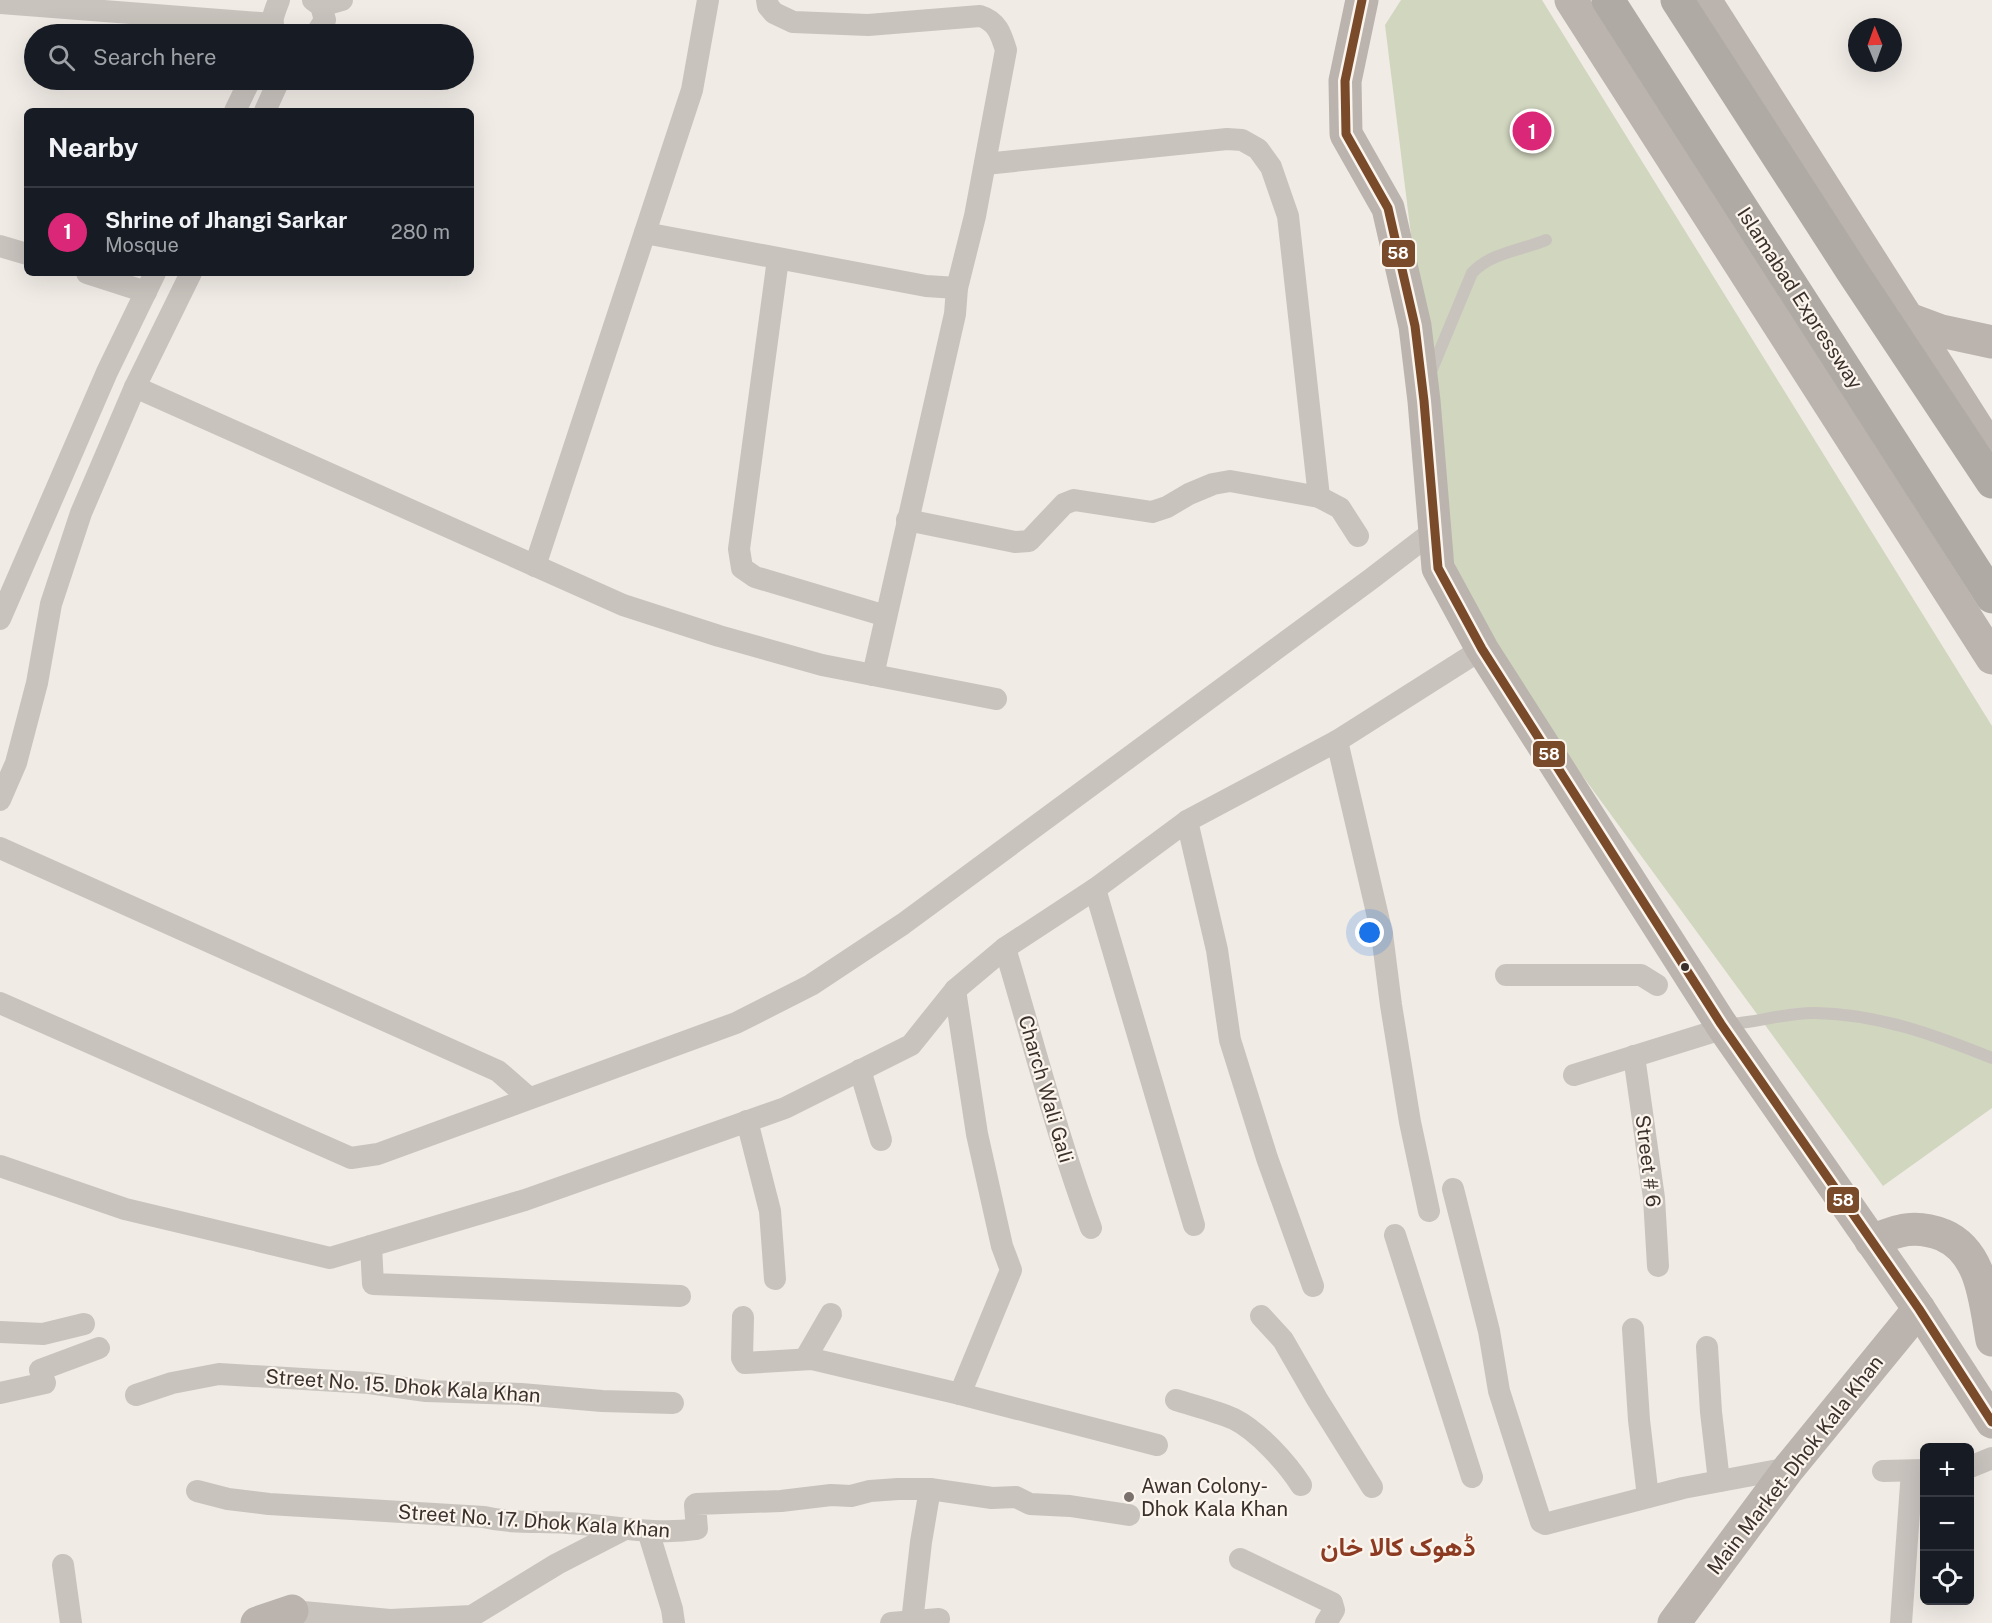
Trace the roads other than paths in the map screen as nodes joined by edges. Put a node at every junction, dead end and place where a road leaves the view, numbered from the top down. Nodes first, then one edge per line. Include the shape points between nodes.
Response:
1 (279, 0) edge
2 (708, 0) edge
3 (767, 0) edge
4 (1362, 0) edge
5 (1571, 0) edge
6 (1608, 0) edge
7 (1677, 0) edge
8 (1705, 0) edge
9 (325, 2) edge
10 (0, 3) edge
11 (203, 9) edge
12 (993, 9) edge
13 (250, 24) edge
14 (272, 24) edge
15 (322, 24) edge
16 (245, 90) edge
17 (274, 90) edge
18 (236, 108) edge
19 (266, 108) edge
20 (985, 164) junction
21 (645, 233) junction
22 (1546, 240) dead end
23 (0, 246) edge
24 (24, 253) edge
25 (778, 260) junction
26 (106, 276) edge
27 (190, 276) edge
28 (150, 283) edge
29 (957, 288) junction
30 (1906, 318) junction
31 (1992, 342) edge
32 (135, 387) junction
33 (1424, 401) junction
34 (1992, 451) edge
35 (1992, 482) edge
36 (1319, 497) junction
37 (907, 520) junction
38 (1435, 530) junction
39 (1358, 536) dead end
40 (535, 566) junction
41 (1992, 597) edge
42 (886, 616) junction
43 (0, 619) edge
44 (1482, 649) junction
45 (1992, 658) edge
46 (873, 675) junction
47 (996, 699) dead end
48 (1337, 741) junction
49 (0, 801) edge
50 (1186, 821) junction
51 (0, 848) edge
52 (1095, 889) junction
53 (1005, 948) junction
54 (1506, 975) dead end
55 (1657, 985) dead end
56 (955, 990) junction
57 (0, 1004) edge
58 (1723, 1026) junction
59 (1634, 1056) junction
60 (1992, 1058) edge
61 (860, 1070) junction
62 (1574, 1075) dead end
63 (529, 1098) junction
64 (747, 1121) junction
65 (881, 1140) dead end
66 (0, 1166) edge
67 (1453, 1189) dead end
68 (1429, 1211) dead end
69 (1194, 1226) dead end
70 (1091, 1228) dead end
71 (1395, 1235) dead end
72 (1871, 1241) junction
73 (371, 1246) junction
74 (1658, 1266) dead end
75 (775, 1279) dead end
76 (1313, 1286) dead end
77 (680, 1296) dead end
78 (1918, 1309) junction
79 (831, 1314) dead end
80 (1261, 1316) dead end
81 (742, 1317) dead end
82 (84, 1324) dead end
83 (1633, 1329) dead end
84 (0, 1332) edge
85 (1992, 1340) edge
86 (1707, 1347) dead end
87 (99, 1348) dead end
88 (805, 1359) junction
89 (0, 1393) edge
90 (960, 1394) junction
91 (136, 1395) dead end
92 (1176, 1400) dead end
93 (673, 1403) dead end
94 (1992, 1422) edge
95 (1157, 1445) dead end
96 (1992, 1458) edge
97 (1974, 1465) edge
98 (1789, 1468) junction
99 (1918, 1471) edge
100 (1883, 1472) dead end
101 (1472, 1477) dead end
102 (1719, 1481) junction
103 (1301, 1485) dead end
104 (1372, 1486) dead end
105 (930, 1489) junction
106 (198, 1491) dead end
107 (1648, 1497) junction
108 (1129, 1515) dead end
109 (623, 1530) junction
110 (648, 1531) junction
111 (1240, 1558) dead end
112 (63, 1565) dead end
113 (292, 1611) joint
114 (939, 1620) dead end
115 (902, 1622) edge
116 (71, 1623) edge
117 (256, 1623) edge
118 (674, 1623) edge
119 (1326, 1623) edge
120 (1674, 1623) edge
121 (1900, 1623) edge

1 - 14 street
2 - 21 street via 693,90
3 - 12 street via 774,13 793,22 868,25 980,16
4 - 33 street via 1345,81 1346,134 1388,208 1415,326
5 - 45 street
6 - 41 highway, Islamabad Expressway
7 - 35 highway
8 - 30 street
9 - 15 street
10 - 11 street
11 - 13 street
12 - 20 street via 1006,50
16 - 18 street
17 - 19 street
20 - 29 street
20 - 36 street via 1227,139 1242,140 1258,150 1271,167 1288,216
21 - 25 street
21 - 40 street
22 - 33 lane via 1504,254 1472,273 1430,373
23 - 24 street
25 - 29 street
25 - 42 street via 739,549 742,568 755,578
26 - 28 street
27 - 32 street
28 - 43 street
29 - 37 street via 955,314
30 - 31 street via 1941,331
30 - 34 street
32 - 40 street
32 - 49 street via 65,560 51,604 37,684 16,763
33 - 38 street
36 - 37 street via 1230,481 1213,484 1152,512 1074,500 1064,504 1029,541 1015,542
36 - 39 street via 1340,508
37 - 42 street
38 - 44 street via 1438,568
38 - 63 street via 912,917 811,985 736,1023
40 - 46 street via 623,604 719,636
42 - 46 street
44 - 48 street
44 - 58 street
46 - 47 street
48 - 50 street
48 - 68 street via 1382,934 1390,1005
50 - 52 street
50 - 76 street via 1217,950 1230,1040
51 - 63 street via 498,1071
52 - 53 street
52 - 69 street
53 - 56 street
53 - 70 street, Charch Wali Gali
54 - 55 street via 1641,975
56 - 61 street via 911,1045
56 - 90 street via 977,1134 1011,1270
57 - 63 street via 351,1158 378,1154
58 - 59 street
58 - 60 lane via 1787,1014 1869,1017
58 - 72 street
59 - 62 street
59 - 74 street, Street # 6 via 1654,1198
61 - 64 street via 785,1108
61 - 65 street
64 - 73 street via 525,1200
64 - 75 street via 770,1211
66 - 73 street via 125,1209 330,1258
67 - 107 street via 1489,1331 1499,1390 1541,1522
71 - 101 street
72 - 78 street
72 - 85 street via 1906,1228 1936,1232 1962,1246 1979,1278
73 - 77 street via 373,1284
78 - 94 street
78 - 98 street, Main Market- Dhok Kala Khan
79 - 88 street
80 - 104 street via 1282,1340
81 - 88 street via 745,1363
82 - 84 street via 43,1334
83 - 107 street
86 - 102 street
87 - 89 street via 40,1370 45,1383
88 - 90 street
90 - 95 street
91 - 93 street, Street No. 15. Dhok Kala Khan via 219,1374 369,1383 426,1391
92 - 103 street via 1235,1420 1255,1434
96 - 97 street
98 - 102 street
98 - 120 street, Main Market- Dhok Kala Khan
99 - 100 street
99 - 121 street
102 - 107 street
105 - 108 street, Street No. 17. Dhok Kala Khan via 992,1498 1016,1497 1030,1504
105 - 110 street, Street No. 17. Dhok Kala Khan via 696,1504 697,1529
105 - 115 street
106 - 109 street, Street No. 17. Dhok Kala Khan via 269,1504
109 - 110 street, Street No. 17. Dhok Kala Khan
109 - 113 street via 557,1564 472,1616 390,1620
110 - 118 street
111 - 119 street via 1332,1603 1334,1610
112 - 116 street
113 - 117 street
114 - 115 street

